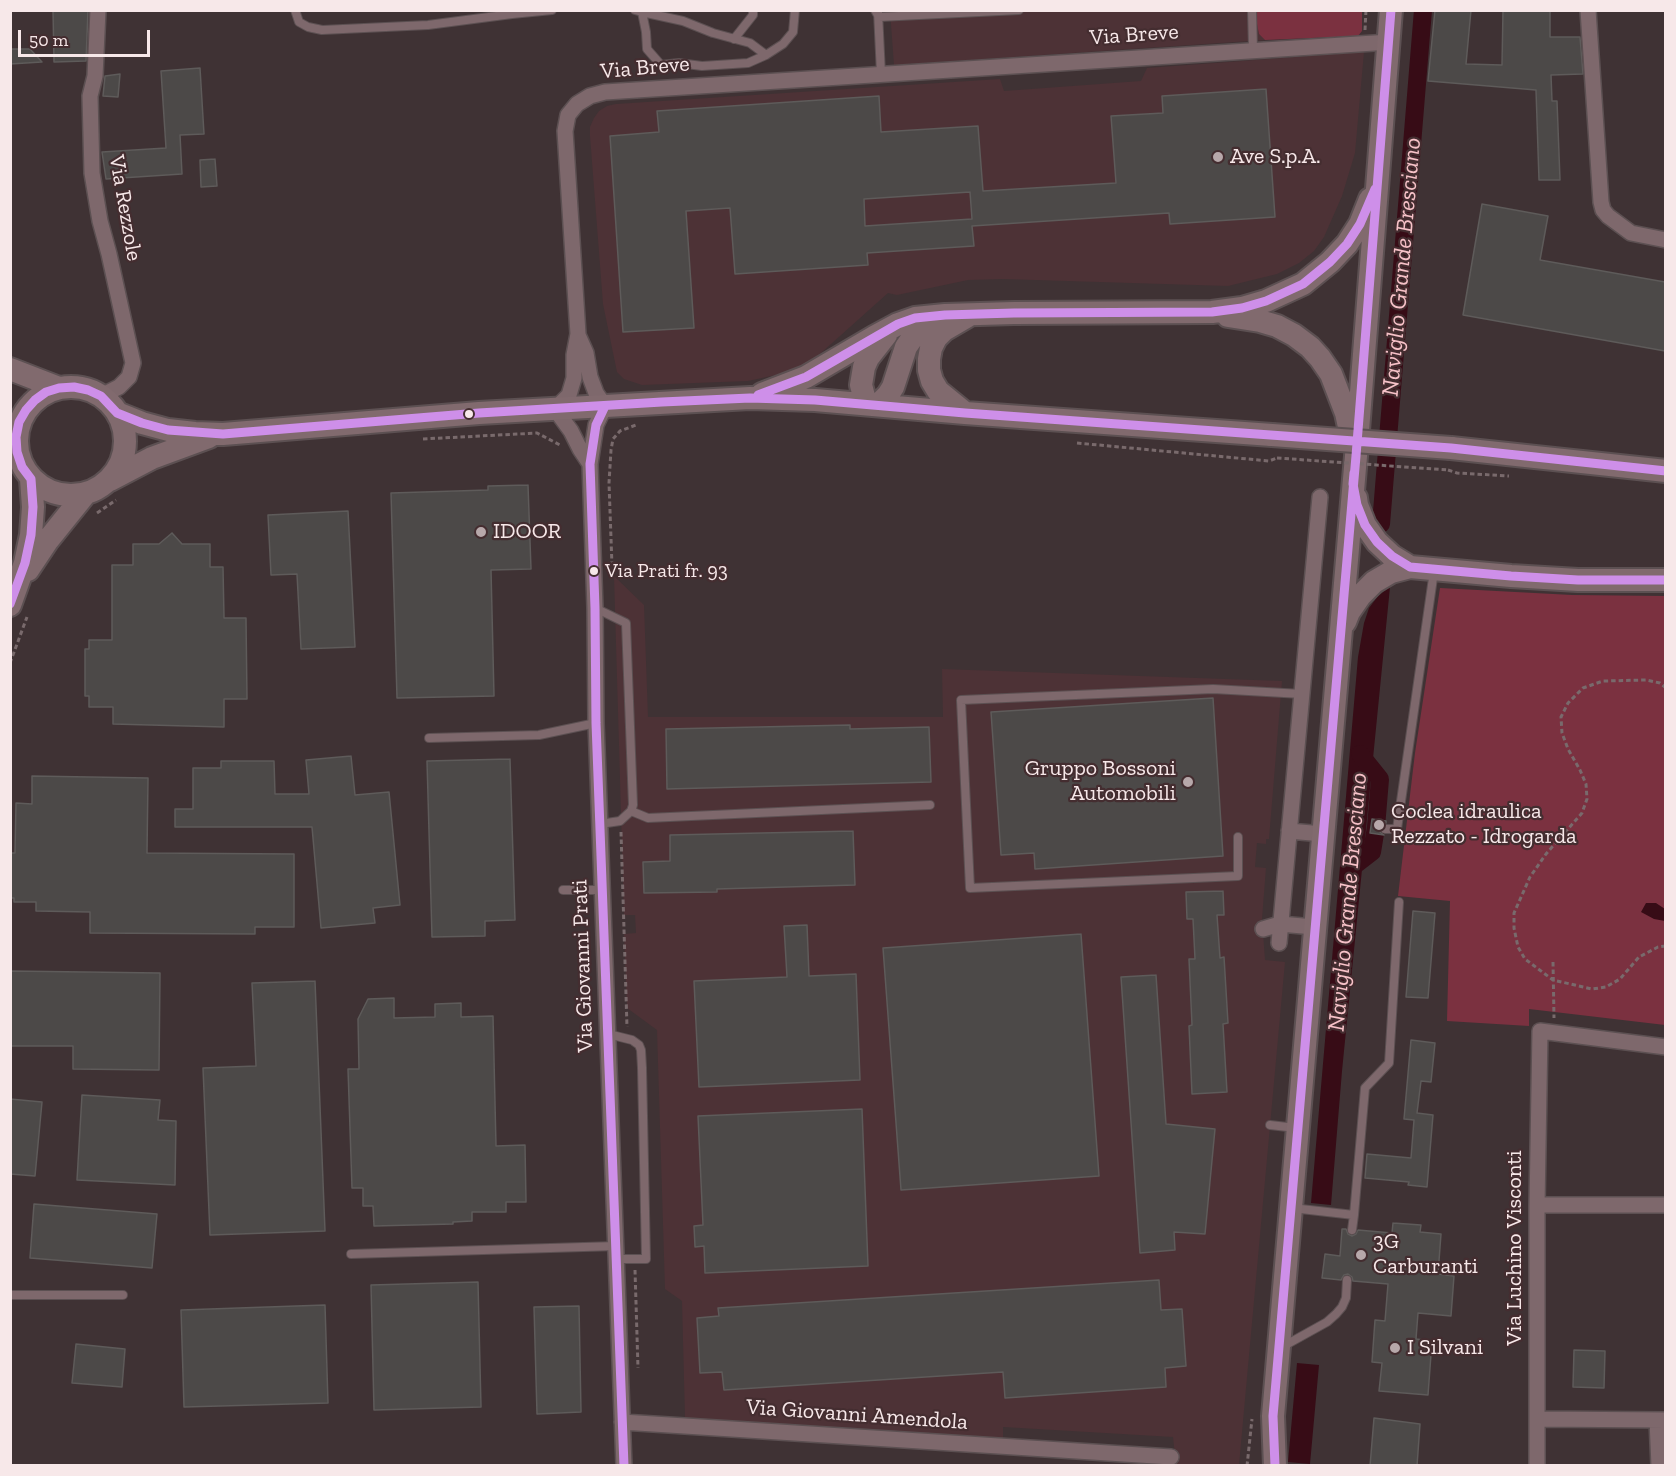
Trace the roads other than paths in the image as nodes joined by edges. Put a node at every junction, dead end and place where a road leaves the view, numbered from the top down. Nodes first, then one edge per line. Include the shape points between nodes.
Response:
1 (98, 10) edge
2 (295, 10) edge
3 (552, 10) edge
4 (753, 10) edge
5 (795, 10) edge
6 (1019, 10) edge
7 (1252, 10) edge
8 (1392, 10) edge
9 (1588, 10) edge
10 (638, 11) edge
11 (877, 12) edge
12 (471, 15) edge
13 (734, 39) junction
14 (1390, 42) junction
15 (1253, 49) junction
16 (766, 55) junction
17 (882, 74) junction
18 (1379, 178) junction
19 (1665, 240) edge
20 (1212, 312) junction
21 (972, 314) junction
22 (945, 315) junction
23 (891, 329) junction
24 (578, 334) junction
25 (10, 369) edge
26 (59, 388) junction
27 (101, 396) junction
28 (750, 398) junction
29 (872, 405) junction
30 (605, 406) junction
31 (555, 410) junction
32 (117, 413) junction
33 (965, 413) junction
34 (15, 414) edge
35 (223, 434) junction
36 (1356, 456) junction
37 (590, 464) junction
38 (1665, 471) edge
39 (31, 479) junction
40 (1353, 483) junction
41 (115, 488) junction
42 (86, 494) junction
43 (1320, 497) dead end
44 (1410, 567) junction
45 (1434, 569) junction
46 (1665, 580) edge
47 (19, 601) edge
48 (595, 608) junction
49 (1341, 632) junction
50 (1240, 690) junction
51 (1302, 694) junction
52 (1240, 700) dead end
53 (596, 723) junction
54 (429, 738) dead end
55 (930, 805) dead end
56 (631, 811) junction
57 (600, 824) junction
58 (1385, 829) dead end
59 (1289, 831) junction
60 (1323, 834) junction
61 (1239, 837) dead end
62 (563, 890) dead end
63 (603, 890) junction
64 (1399, 902) dead end
65 (1281, 924) junction
66 (1314, 927) junction
67 (1263, 928) dead end
68 (1279, 943) dead end
69 (608, 1034) junction
70 (1665, 1047) edge
71 (1270, 1125) dead end
72 (1297, 1128) junction
73 (1665, 1204) edge
74 (1538, 1205) junction
75 (1290, 1208) junction
76 (1354, 1215) junction
77 (1352, 1230) dead end
78 (617, 1252) junction
79 (351, 1254) dead end
80 (1347, 1280) dead end
81 (10, 1295) edge
82 (123, 1295) dead end
83 (1278, 1349) junction
84 (1273, 1416) junction
85 (1538, 1419) junction
86 (1661, 1420) edge
87 (622, 1422) junction
88 (1171, 1457) dead end
89 (1089, 1459) edge
90 (624, 1466) edge
91 (1260, 1466) edge
92 (1275, 1466) edge
93 (1537, 1466) edge
94 (1659, 1466) edge

1 - 27 street, Via Rezzole via 95,76 90,96 92,173 133,363 129,377
2 - 12 lane via 299,22 322,30 428,25
3 - 12 lane
4 - 13 lane
5 - 16 lane via 793,32
6 - 11 lane
7 - 15 lane
8 - 14 street
9 - 19 street via 1603,210 1631,233
10 - 13 lane
10 - 16 lane via 647,49 661,65 748,63
11 - 17 lane
13 - 16 lane via 750,43
14 - 15 street, Via Breve
14 - 18 street
15 - 17 street, Via Breve
17 - 24 street, Via Breve via 605,92 577,104 568,115 565,131
18 - 20 street via 1351,238 1311,278 1266,302
18 - 36 street
20 - 21 street
20 - 36 street via 1278,326 1310,346 1338,390
21 - 22 street
21 - 33 street via 936,338 929,359 932,381 938,391
22 - 23 street via 915,318
22 - 29 street via 913,337 893,387
23 - 28 street via 806,377
23 - 29 street via 864,367 861,386
24 - 30 street via 596,393
24 - 31 street via 574,378 568,394
25 - 26 street
26 - 27 street via 74,387
26 - 34 street via 46,392 26,410
27 - 32 street
28 - 29 street
28 - 30 street
29 - 33 street
30 - 31 street
30 - 37 street, Via Giovanni Prati via 596,425
31 - 35 street
31 - 37 street, Via Giovanni Prati
32 - 35 street via 168,430
32 - 41 street via 125,441
33 - 38 street, bridge via 1272,435 1450,459
34 - 39 street via 17,452
35 - 41 street via 152,458
36 - 40 street
37 - 48 street, Via Giovanni Prati
39 - 42 street via 56,494
39 - 47 street via 31,535
40 - 44 street via 1365,525 1392,556
40 - 49 street
41 - 42 street
42 - 47 street via 50,538
43 - 51 street
44 - 45 street
44 - 49 street via 1374,582 1349,612
45 - 46 street via 1522,577
45 - 58 lane via 1397,830
48 - 53 street, Via Giovanni Prati
48 - 56 lane via 626,623
49 - 60 street
50 - 51 lane
50 - 52 lane
50 - 61 lane via 961,700 970,888 1238,876
51 - 59 street
53 - 54 lane via 539,735
53 - 57 street, Via Giovanni Prati
55 - 56 lane via 648,818
56 - 57 lane via 620,821
57 - 63 street, Via Giovanni Prati
59 - 60 street
59 - 65 street
60 - 66 street
62 - 63 lane
63 - 69 street, Via Giovanni Prati
64 - 76 lane via 1389,1063 1365,1088
65 - 66 street
65 - 67 street
65 - 68 street
66 - 72 street
69 - 78 street, Via Giovanni Prati
69 - 78 lane via 639,1045 642,1068 646,1259
70 - 74 street, Via Luchino Visconti via 1547,1032
71 - 72 lane
72 - 75 street
73 - 74 street
74 - 85 street, Via Luchino Visconti
75 - 76 lane
75 - 83 street
76 - 77 lane
78 - 79 lane
78 - 87 street, Via Giovanni Prati
80 - 83 lane via 1346,1298 1336,1314
81 - 82 lane
83 - 84 street
84 - 91 street
84 - 92 street
85 - 86 street
85 - 93 street, Via Luchino Visconti
86 - 94 street
87 - 89 street, Via Giovanni Amendola
87 - 90 street, Via Giovanni Prati
88 - 89 street, Via Giovanni Amendola

